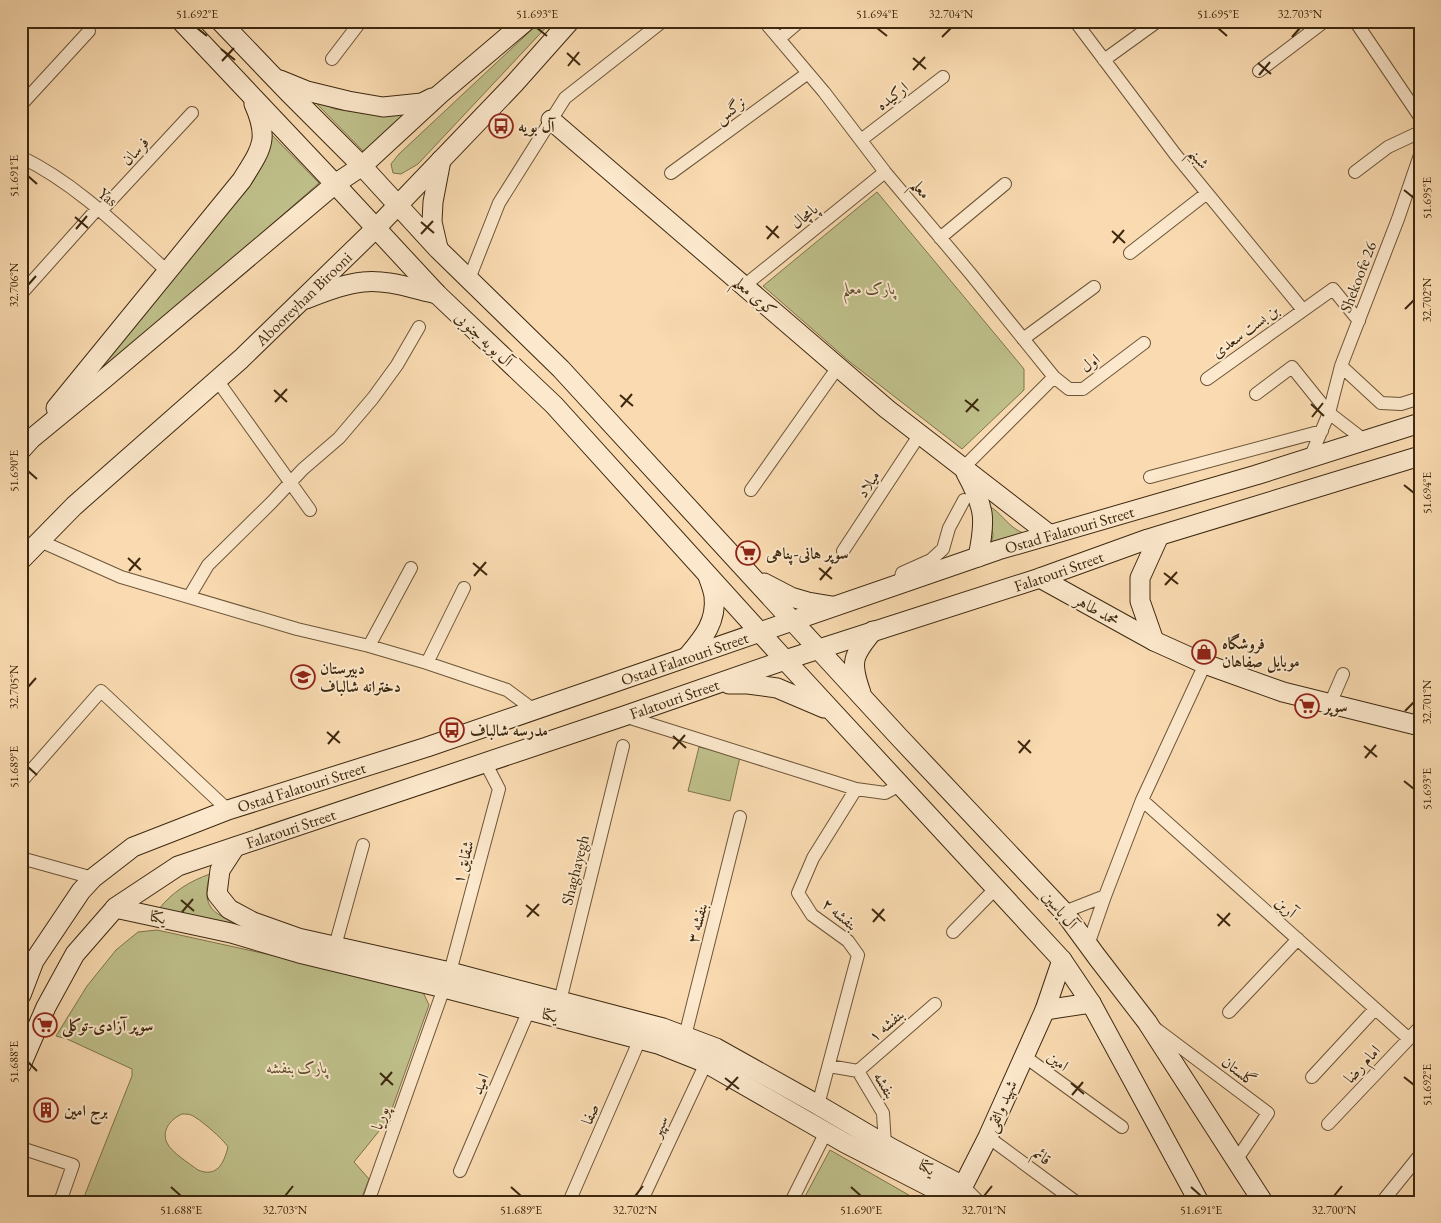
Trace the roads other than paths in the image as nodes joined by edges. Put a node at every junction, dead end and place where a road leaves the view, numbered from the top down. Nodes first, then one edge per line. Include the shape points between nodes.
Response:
1 (181, 21) edge
2 (220, 21) edge
3 (361, 21) edge
4 (526, 21) edge
5 (570, 21) edge
6 (663, 21) edge
7 (764, 21) edge
8 (800, 21) edge
9 (1075, 21) edge
10 (1158, 21) edge
11 (1325, 21) edge
12 (1355, 21) edge
13 (89, 31) dead end
14 (779, 39) junction
15 (332, 59) dead end
16 (1104, 60) junction
17 (1259, 71) dead end
18 (808, 74) junction
19 (274, 77) junction
20 (943, 77) dead end
21 (440, 94) junction
22 (251, 96) junction
23 (21, 105) edge
24 (192, 112) dead end
25 (1420, 117) edge
26 (551, 120) junction
27 (1420, 132) edge
28 (861, 140) junction
29 (1420, 155) edge
30 (21, 157) edge
31 (441, 160) junction
32 (362, 166) junction
33 (885, 172) junction
34 (1355, 172) dead end
35 (671, 173) dead end
36 (1416, 178) edge
37 (335, 184) junction
38 (1005, 184) dead end
39 (1207, 193) junction
40 (398, 205) junction
41 (100, 210) junction
42 (376, 228) junction
43 (940, 238) junction
44 (438, 249) junction
45 (1130, 253) dead end
46 (167, 271) junction
47 (469, 279) junction
48 (744, 286) junction
49 (1094, 287) dead end
50 (21, 294) edge
51 (436, 294) junction
52 (300, 301) junction
53 (1303, 310) junction
54 (1359, 321) junction
55 (419, 327) dead end
56 (1023, 339) junction
57 (1144, 343) dead end
58 (1342, 366) junction
59 (838, 367) junction
60 (1054, 377) junction
61 (1207, 379) dead end
62 (217, 380) junction
63 (1256, 394) dead end
64 (1420, 398) edge
65 (1329, 413) junction
66 (1420, 423) edge
67 (1322, 430) junction
68 (920, 434) junction
69 (1364, 440) junction
70 (26, 445) edge
71 (1420, 456) edge
72 (1310, 458) junction
73 (963, 468) junction
74 (1150, 477) dead end
75 (661, 478) junction
76 (291, 482) junction
77 (750, 490) dead end
78 (639, 499) junction
79 (964, 500) dead end
80 (310, 510) dead end
81 (1050, 535) junction
82 (1159, 536) junction
83 (29, 549) edge
84 (843, 550) dead end
85 (978, 557) junction
86 (411, 568) dead end
87 (708, 575) junction
88 (751, 576) junction
89 (1040, 578) junction
90 (899, 584) junction
91 (464, 588) dead end
92 (189, 597) junction
93 (836, 606) junction
94 (793, 621) junction
95 (873, 631) junction
96 (760, 632) junction
97 (1154, 641) junction
98 (369, 646) junction
99 (818, 649) junction
100 (687, 657) junction
101 (785, 660) junction
102 (427, 663) junction
103 (1205, 664) junction
104 (1343, 674) dead end
105 (715, 684) junction
106 (862, 697) junction
107 (1330, 704) junction
108 (534, 710) junction
109 (833, 713) junction
110 (624, 716) junction
111 (1418, 724) edge
112 (899, 737) junction
113 (623, 746) dead end
114 (874, 756) junction
115 (485, 762) junction
116 (21, 782) edge
117 (900, 785) junction
118 (856, 789) junction
119 (1142, 800) junction
120 (228, 810) junction
121 (740, 817) dead end
122 (363, 845) dead end
123 (235, 847) junction
124 (21, 858) edge
125 (93, 878) junction
126 (996, 888) junction
127 (1105, 896) junction
128 (115, 908) junction
129 (1064, 912) junction
130 (953, 932) dead end
131 (1298, 940) junction
132 (1088, 945) junction
133 (301, 946) junction
134 (335, 946) junction
135 (1062, 960) junction
136 (447, 980) junction
137 (21, 995) edge
138 (560, 1001) junction
139 (1091, 1003) junction
140 (935, 1004) dead end
141 (1375, 1009) junction
142 (529, 1010) junction
143 (1044, 1010) junction
144 (1229, 1012) dead end
145 (1147, 1022) junction
146 (1420, 1027) edge
147 (685, 1036) junction
148 (1408, 1038) junction
149 (640, 1039) junction
150 (1024, 1056) junction
151 (706, 1063) junction
152 (21, 1065) edge
153 (828, 1066) junction
154 (858, 1072) junction
155 (1312, 1077) dead end
156 (818, 1105) junction
157 (1328, 1124) dead end
158 (1122, 1127) dead end
159 (826, 1132) junction
160 (988, 1137) junction
161 (21, 1148) edge
162 (886, 1152) junction
163 (1420, 1155) edge
164 (1236, 1159) junction
165 (460, 1171) dead end
166 (958, 1196) edge
167 (1196, 1200) edge
168 (60, 1202) edge
169 (368, 1202) edge
170 (570, 1202) edge
171 (641, 1202) edge
172 (791, 1202) edge
173 (979, 1202) edge
174 (1076, 1202) edge
175 (1263, 1202) edge
176 (1382, 1202) edge

1 - 22 main road, آل بویه جنوبی
2 - 19 main road, آل بویه جنوبی
3 - 15 street
4 - 21 main road
5 - 31 main road, Abooreyhan Birooni
6 - 26 street via 565,98
7 - 14 street, معلم
8 - 14 street
9 - 16 street, شبنم
10 - 16 street
11 - 17 street
12 - 25 street
13 - 23 street
14 - 18 street, معلم
16 - 39 street, شبنم
18 - 28 street, معلم
18 - 35 street, نرگس
19 - 21 main road via 307,91 383,107 422,104
19 - 32 main road, آل بویه جنوبی
20 - 28 street, ارکیده
21 - 32 main road
22 - 37 main road, آل بویه جنوبی
22 - 46 main road via 261,120 263,138 257,155 242,180
24 - 41 street, فرسان
26 - 47 street via 499,203
26 - 48 main road, کوی معلم
27 - 34 street via 1388,147
28 - 33 street, معلم
29 - 36 street, Shekoofe 26
30 - 41 street, Yas via 42,167
31 - 40 main road, Abooreyhan Birooni
31 - 44 main road via 432,222
32 - 37 main road
32 - 40 main road, آل بویه جنوبی
33 - 43 street, معلم
33 - 48 street, پامچال
36 - 54 street, Shekoofe 26
37 - 42 main road, آل بویه جنوبی
37 - 70 main road
38 - 43 street
39 - 45 street
39 - 53 street, شبنم
40 - 42 main road, Abooreyhan Birooni
40 - 44 main road, آل بویه جنوبی
41 - 46 street, Yas
41 - 50 street, فرسان
42 - 51 main road, آل بویه جنوبی
42 - 52 main road, Abooreyhan Birooni
43 - 56 street, معلم
44 - 47 main road, آل بویه جنوبی
46 - 70 main road
47 - 75 main road, آل بویه جنوبی via 561,369
48 - 59 main road, کوی معلم
49 - 56 street
51 - 52 main road via 394,284 363,282
51 - 78 main road, آل بویه جنوبی via 554,405
52 - 62 main road, Abooreyhan Birooni
53 - 54 street, بن بست سعدی via 1334,289
53 - 61 street, بن بست سعدی
54 - 58 street, Shekoofe 26
55 - 76 street via 397,365 339,438
56 - 60 street, معلم
57 - 60 street, اول via 1083,389 1069,389
58 - 64 street via 1381,403 1401,404
58 - 65 street, Shekoofe 26
59 - 68 main road, کوی معلم
59 - 77 street
60 - 73 street
62 - 76 street
62 - 83 main road, Abooreyhan Birooni
63 - 65 street via 1292,367
65 - 67 street, Shekoofe 26
65 - 69 street
66 - 69 main road, Ostad Falatouri Street
67 - 72 street, Shekoofe 26
67 - 74 street
68 - 73 main road, کوی معلم
68 - 84 street, میلاد
69 - 72 main road, Ostad Falatouri Street
71 - 82 main road, Falatouri Street
72 - 81 main road, Ostad Falatouri Street
73 - 81 main road, کوی معلم
73 - 85 main road, کوی معلم via 983,511
75 - 78 main road
75 - 88 main road, آل بویه جنوبی
76 - 80 street
76 - 92 street via 208,565
78 - 87 main road, آل بویه جنوبی
79 - 90 street via 943,549 931,560 902,574
81 - 85 main road, Ostad Falatouri Street
82 - 89 main road, Falatouri Street
82 - 97 main road, محمد طاهر via 1140,578 1140,601
83 - 92 street
85 - 90 main road, Ostad Falatouri Street
86 - 98 street
87 - 96 main road, آل بویه جنوبی
87 - 100 main road via 714,596 713,616 705,635
88 - 93 main road via 790,597
88 - 94 main road, آل بویه جنوبی
89 - 95 main road, Falatouri Street
89 - 97 main road, محمد طاهر
90 - 93 main road, Ostad Falatouri Street
91 - 102 street
92 - 98 street via 297,629
93 - 94 main road, Ostad Falatouri Street
94 - 96 main road, Ostad Falatouri Street
94 - 99 main road, آل بویه جنوبی
95 - 99 main road, Falatouri Street
95 - 106 main road via 858,649 854,662
96 - 100 main road, Ostad Falatouri Street
96 - 101 main road, آل بویه جنوبی
97 - 103 main road, محمد طاهر
98 - 102 street
99 - 101 main road, Falatouri Street
99 - 106 main road, آل یاسین
100 - 108 main road, Ostad Falatouri Street
101 - 105 main road, Falatouri Street
101 - 109 main road, آل یاسین
102 - 108 street via 507,690
103 - 107 main road, محمد طاهر via 1283,692
103 - 119 street
104 - 107 street
105 - 109 main road via 777,688
105 - 110 main road, Falatouri Street
106 - 112 main road, آل یاسین
107 - 111 main road, محمد طاهر
108 - 120 main road, Ostad Falatouri Street
109 - 114 main road, آل یاسین
110 - 115 main road, Falatouri Street
110 - 118 street
112 - 114 main road via 884,730 876,733 870,748
112 - 129 main road, آل یاسین
113 - 138 street, Shaghayegh
114 - 117 main road, آل یاسین
115 - 123 main road, Falatouri Street
115 - 136 street, شقایق ۱ via 499,789
116 - 120 street via 101,691
117 - 118 street via 885,793
117 - 126 main road, آل یاسین
118 - 153 street, بنفشه ۲ via 813,858 798,893 812,916 848,941 858,955
119 - 127 street
119 - 131 street, آرین
120 - 125 main road, Ostad Falatouri Street via 133,847
121 - 147 street, بنفشه ۳
122 - 134 street
123 - 128 main road, Falatouri Street via 178,866
123 - 133 main road, یکتا via 220,870 217,894 229,909
124 - 125 street
125 - 137 main road, Ostad Falatouri Street via 34,961
126 - 130 street
126 - 135 main road, آل یاسین
127 - 129 street
127 - 132 street
128 - 133 main road, یکتا
128 - 152 main road, Falatouri Street via 75,954 46,1007
129 - 132 main road, آل یاسین
131 - 141 street, آرین
131 - 144 street
132 - 145 main road, آل یاسین
133 - 134 main road, یکتا
133 - 136 main road, یکتا
134 - 136 main road, یکتا
135 - 139 main road, آل یاسین
135 - 143 main road, شهید واثقی
136 - 138 main road, یکتا
136 - 142 main road, یکتا
136 - 169 street, پوریا
138 - 147 main road, یکتا
139 - 143 main road
139 - 167 main road, آل یاسین
140 - 154 street, بنفشه ۱
141 - 148 street, آرین
141 - 155 street
142 - 149 main road, یکتا
142 - 165 street, امید
143 - 150 main road, شهید واثقی
145 - 164 main road, آل یاسین
145 - 164 street, گلستان via 1268,1113
146 - 148 street, امام رضا
147 - 156 main road, یکتا via 716,1048
148 - 157 street, امام رضا
149 - 151 main road, یکتا
149 - 170 street, صفا
150 - 158 street, امین
150 - 160 main road, شهید واثقی
151 - 159 main road, یکتا
151 - 171 street, سپهر
153 - 154 street, بنفشه
153 - 156 street, بنفشه ۲
154 - 162 street, بنفشه via 883,1113
156 - 162 main road, یکتا
159 - 162 main road, یکتا
159 - 172 street
160 - 166 main road, شهید واثقی
160 - 174 street, قائم
161 - 168 street via 73,1165
162 - 166 main road, یکتا
163 - 176 street
164 - 175 main road, آل یاسین
166 - 173 street

